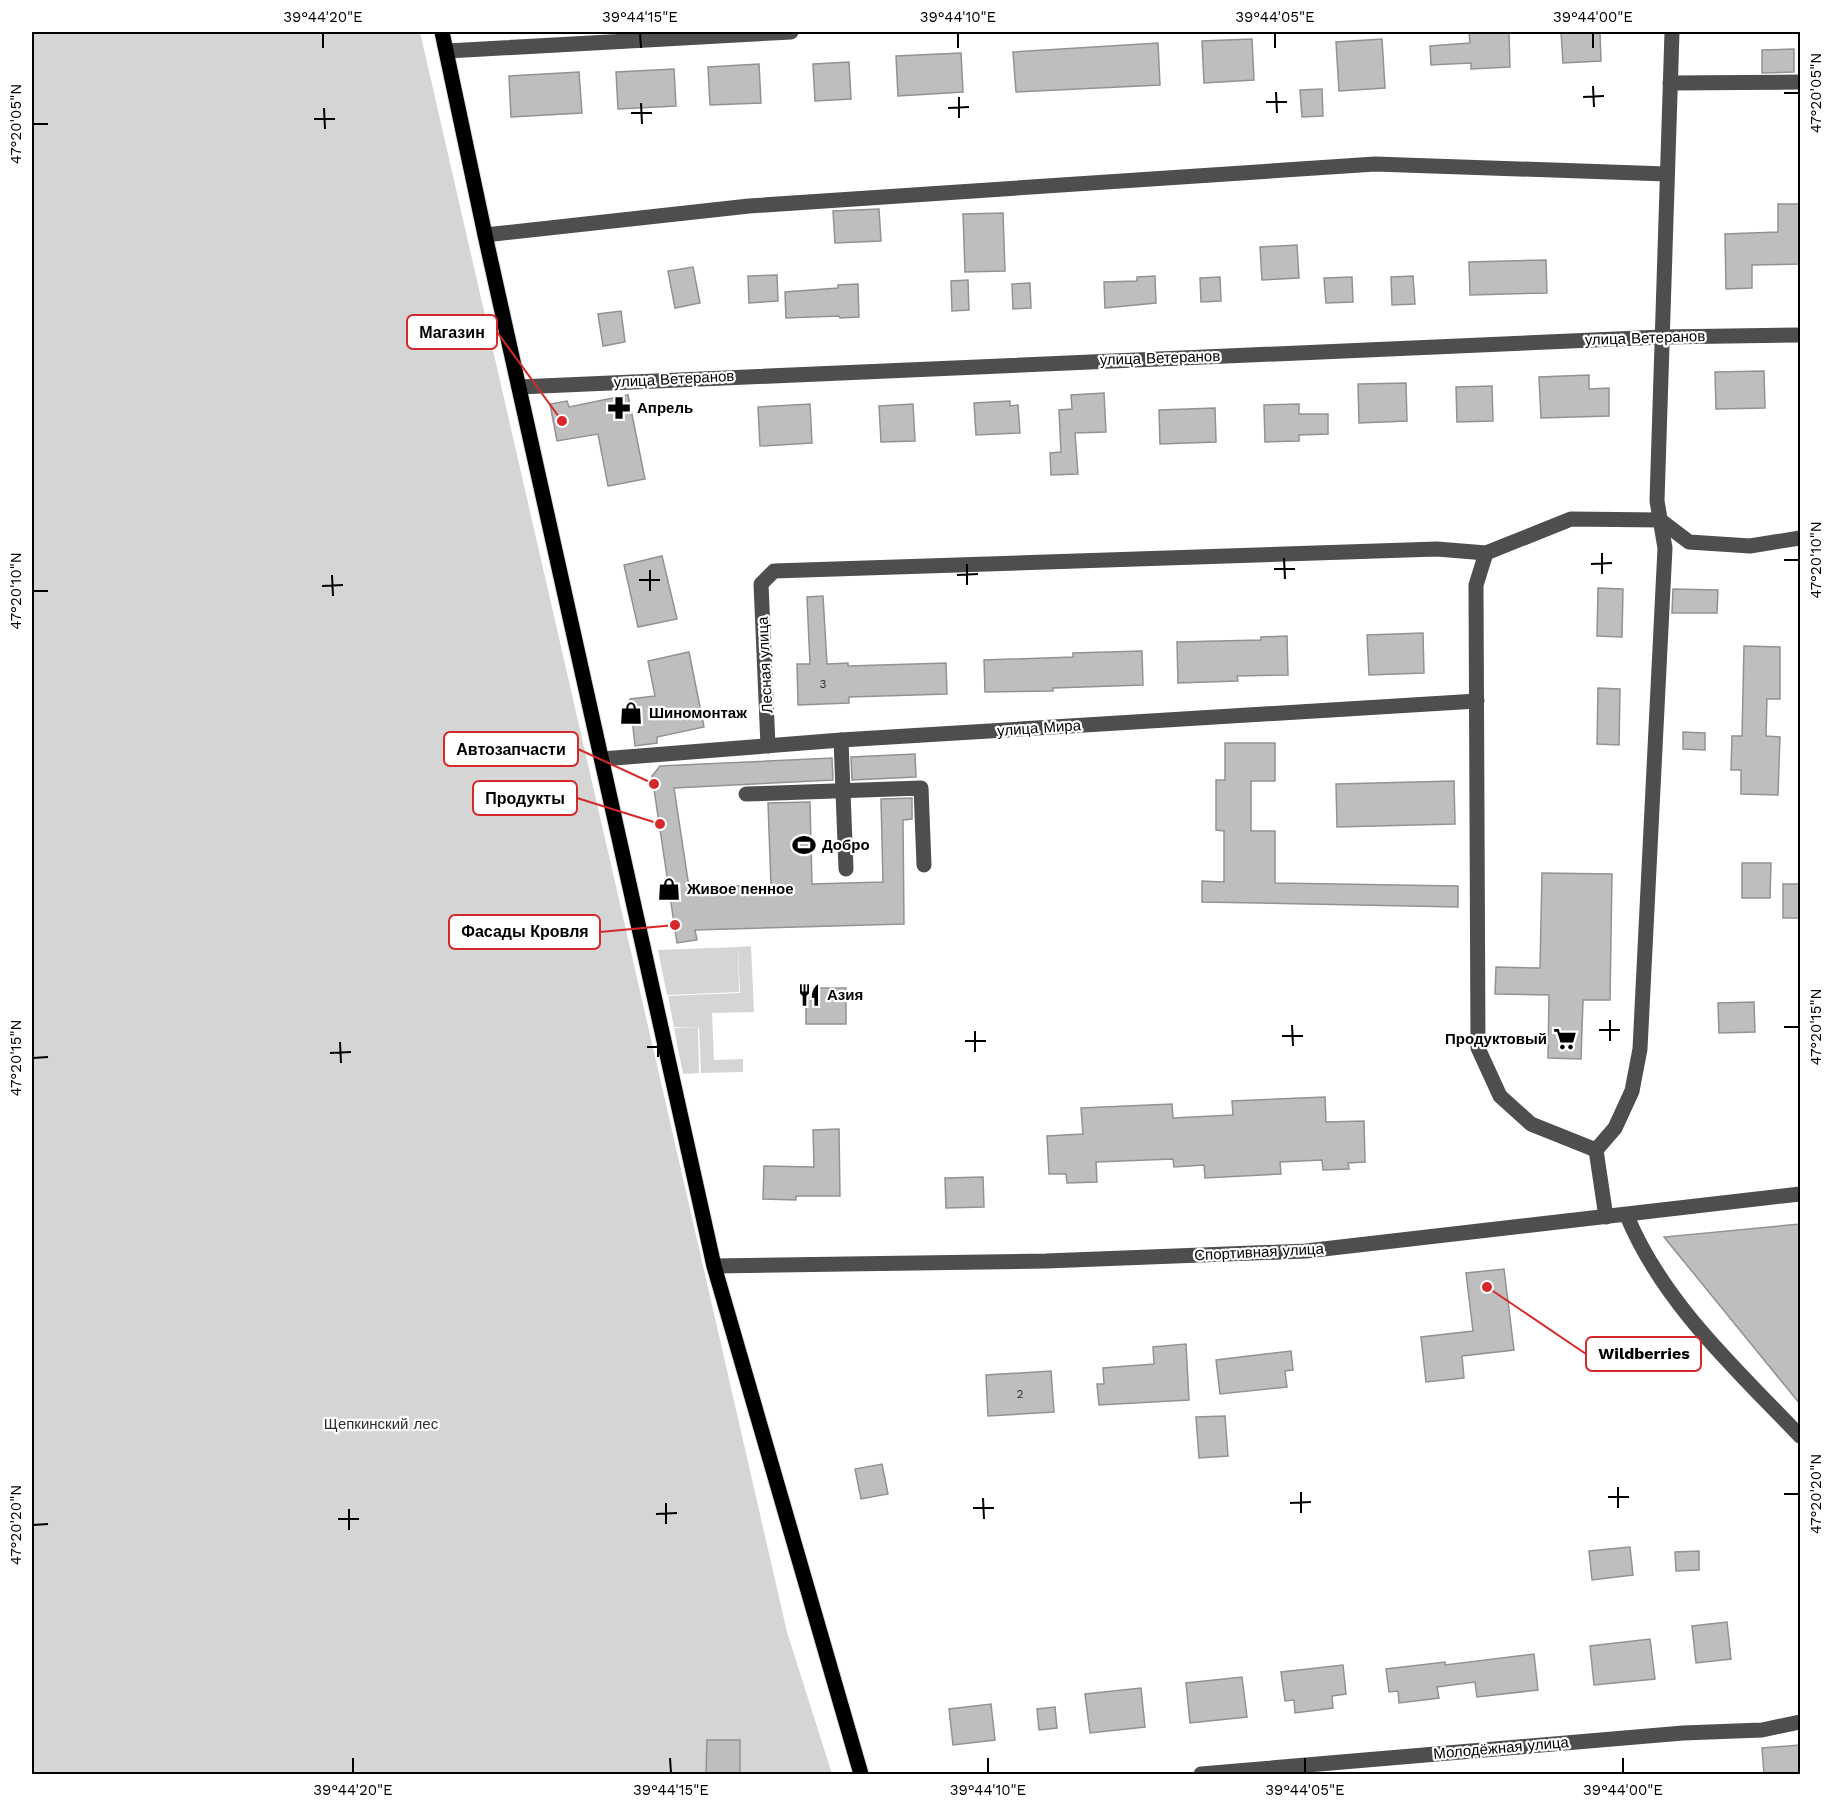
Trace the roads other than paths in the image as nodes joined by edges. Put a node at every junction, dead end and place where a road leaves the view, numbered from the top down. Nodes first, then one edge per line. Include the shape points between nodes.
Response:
1 (442, 32) edge
2 (791, 32) edge
3 (1672, 32) edge
4 (447, 51) junction
5 (1800, 82) edge
6 (1670, 83) junction
7 (1667, 174) junction
8 (485, 235) junction
9 (1800, 334) edge
10 (1662, 337) junction
11 (519, 387) junction
12 (1660, 520) junction
13 (1800, 538) edge
14 (1486, 553) junction
15 (1476, 701) junction
16 (841, 740) junction
17 (768, 746) junction
18 (602, 759) junction
19 (843, 791) junction
20 (746, 795) dead end
21 (924, 865) dead end
22 (846, 869) dead end
23 (1596, 1150) junction
24 (1800, 1194) edge
25 (1628, 1215) junction
26 (1606, 1217) junction
27 (714, 1266) junction
28 (1800, 1436) edge
29 (1800, 1722) edge
30 (861, 1774) edge
31 (1202, 1774) edge

1 - 4 main road
2 - 4 street
3 - 6 street
4 - 8 main road
5 - 6 street
6 - 7 street
7 - 8 street via 1375,164 749,206
7 - 10 street
8 - 11 main road
9 - 10 street, улица Ветеранов
10 - 11 street, улица Ветеранов
10 - 12 street via 1657,501
11 - 18 main road
12 - 13 street via 1689,542 1750,546
12 - 14 street via 1571,519
12 - 23 street via 1665,548 1640,1048 1632,1091 1615,1128
14 - 15 street via 1476,585
14 - 17 street, Лесная улица via 1425,549 774,571 761,584
15 - 16 street, улица Мира
15 - 23 street via 1478,1048 1500,1096 1531,1124
16 - 17 street, улица Мира
16 - 19 street
17 - 18 street, улица Мира
18 - 27 main road
19 - 20 street
19 - 21 street via 921,788
19 - 22 street
23 - 26 street
24 - 25 street, Спортивная улица
25 - 26 street, Спортивная улица
25 - 28 street via 1637,1240 1698,1329
26 - 27 street, Спортивная улица via 1306,1251 1046,1261
27 - 30 main road
29 - 31 street, Молодёжная улица via 1762,1730 1683,1733

